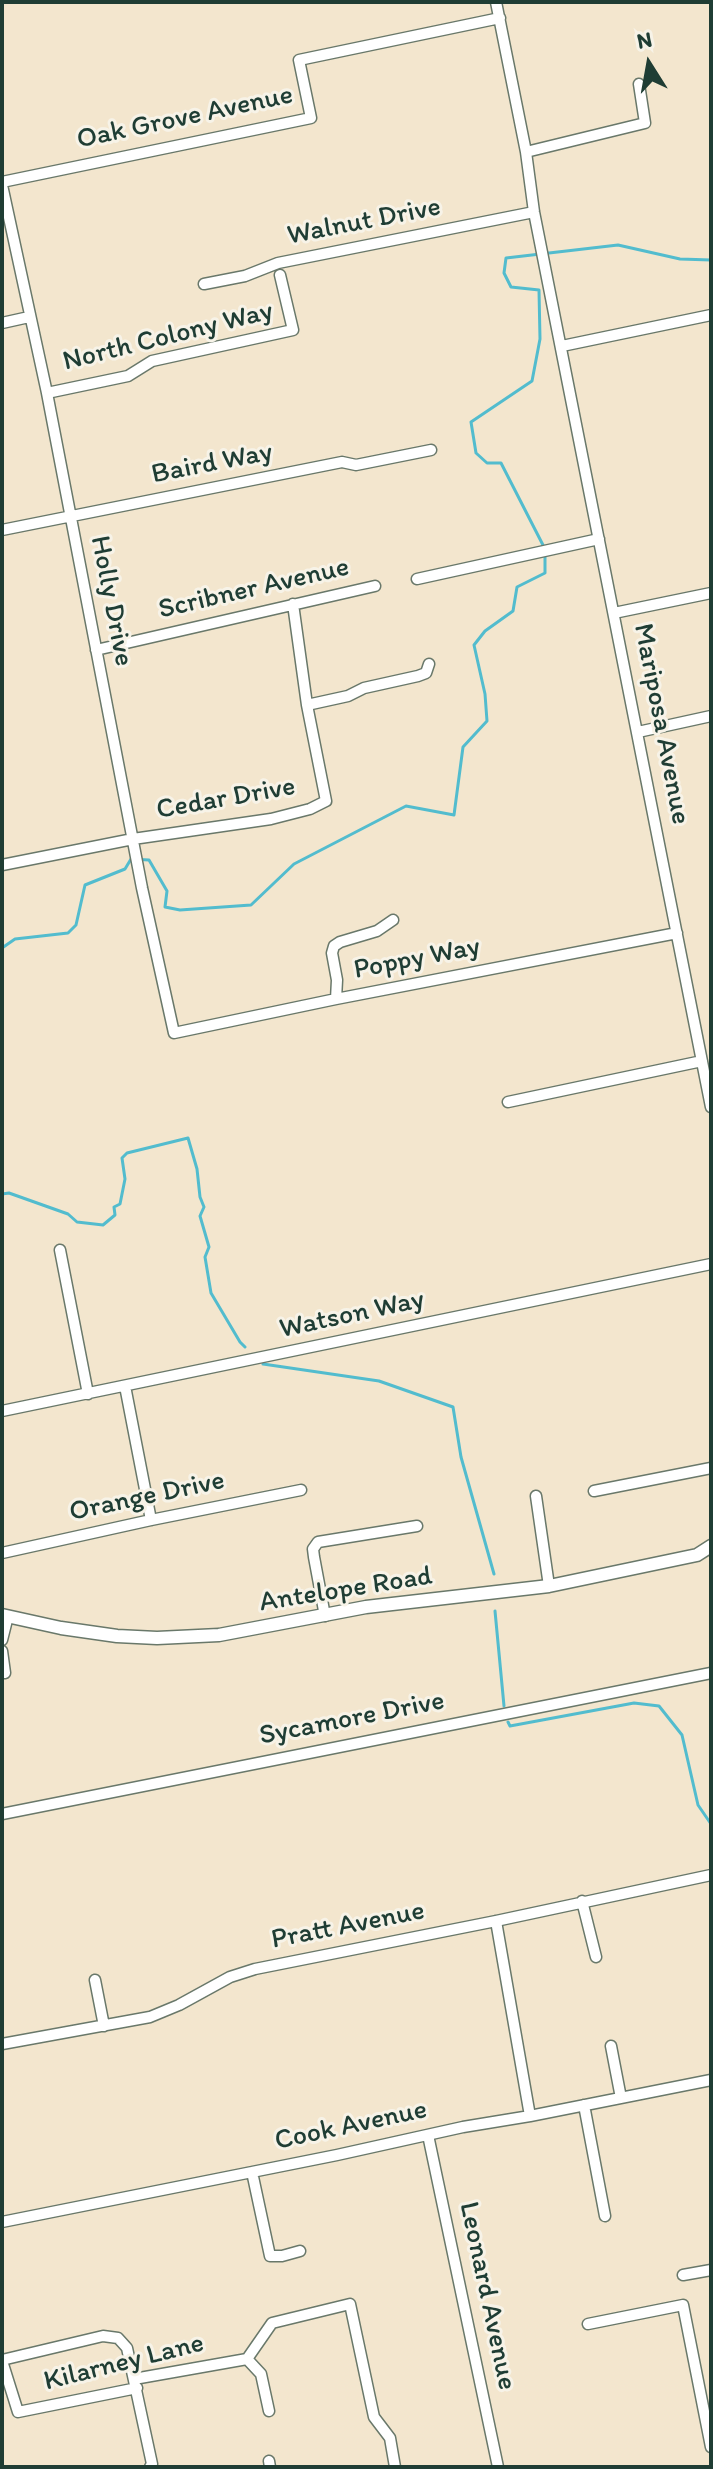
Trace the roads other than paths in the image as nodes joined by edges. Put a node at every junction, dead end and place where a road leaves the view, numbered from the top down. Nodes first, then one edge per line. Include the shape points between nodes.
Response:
1 (496, 2) edge
2 (500, 18) junction
3 (639, 84) dead end
4 (526, 152) junction
5 (2, 183) edge
6 (534, 212) junction
7 (280, 275) dead end
8 (204, 284) dead end
9 (711, 315) edge
10 (29, 317) junction
11 (2, 323) edge
12 (562, 346) junction
13 (47, 393) junction
14 (431, 450) dead end
15 (69, 517) junction
16 (2, 530) edge
17 (599, 539) junction
18 (417, 579) dead end
19 (375, 586) dead end
20 (711, 593) edge
21 (293, 604) junction
22 (614, 613) junction
23 (96, 650) junction
24 (429, 664) dead end
25 (307, 705) junction
26 (711, 716) edge
27 (638, 732) junction
28 (133, 839) junction
29 (2, 865) edge
30 (393, 920) dead end
31 (677, 933) junction
32 (336, 999) junction
33 (171, 1027) joint
34 (702, 1061) junction
35 (508, 1102) dead end
36 (711, 1107) edge
37 (60, 1250) dead end
38 (711, 1264) edge
39 (125, 1386) junction
40 (88, 1394) junction
41 (2, 1411) edge
42 (711, 1468) edge
43 (301, 1490) dead end
44 (594, 1491) dead end
45 (536, 1496) dead end
46 (151, 1520) junction
47 (417, 1526) dead end
48 (711, 1546) edge
49 (2, 1553) edge
50 (697, 1555) junction
51 (711, 1560) edge
52 (549, 1586) junction
53 (5, 1616) edge
54 (325, 1616) junction
55 (2, 1640) edge
56 (2, 1651) edge
57 (2, 1673) edge
58 (711, 1673) edge
59 (2, 1814) edge
60 (711, 1875) edge
61 (582, 1901) junction
62 (496, 1921) junction
63 (596, 1957) dead end
64 (95, 1980) dead end
65 (104, 2026) junction
66 (2, 2044) edge
67 (611, 2046) dead end
68 (711, 2080) edge
69 (621, 2098) junction
70 (584, 2105) junction
71 (530, 2116) junction
72 (428, 2135) junction
73 (252, 2172) junction
74 (605, 2216) dead end
75 (2, 2222) edge
76 (300, 2251) dead end
77 (711, 2270) edge
78 (683, 2275) dead end
79 (588, 2324) dead end
80 (247, 2359) junction
81 (2, 2360) edge
82 (135, 2384) junction
83 (269, 2411) dead end
84 (711, 2447) edge
85 (150, 2467) edge
86 (395, 2467) edge
87 (498, 2467) edge

1 - 2 street, Mariposa Avenue
2 - 4 street, Mariposa Avenue
2 - 5 street, Oak Grove Avenue via 299,60 311,118
3 - 4 street via 645,123
4 - 6 street, Mariposa Avenue
5 - 10 street, Holly Drive
6 - 8 street, Walnut Drive via 278,263
6 - 12 street, Mariposa Avenue
7 - 13 street, North Colony Way via 293,330 152,361 128,376
9 - 12 street
10 - 11 street
10 - 13 street, Holly Drive
12 - 17 street, Mariposa Avenue
13 - 15 street, Holly Drive
14 - 15 street, Baird Way via 356,465 342,462
15 - 16 street, Baird Way
15 - 23 street, Holly Drive
17 - 18 street
17 - 22 street, Mariposa Avenue
19 - 21 street, Scribner Avenue
20 - 22 street
21 - 23 street, Scribner Avenue
21 - 25 street
22 - 27 street, Mariposa Avenue
23 - 28 street, Holly Drive
24 - 25 street via 418,676
25 - 28 street, Cedar Drive via 326,801 271,819
26 - 27 street
27 - 31 street, Mariposa Avenue
28 - 29 street, Cedar Drive
28 - 33 street, Holly Drive
30 - 32 street via 334,946
31 - 32 street, Poppy Way
31 - 34 street, Mariposa Avenue
32 - 33 street, Poppy Way via 196,1030 174,1033
34 - 35 street
34 - 36 street, Mariposa Avenue
37 - 40 street
38 - 39 street, Watson Way
39 - 40 street, Watson Way
39 - 46 street
40 - 41 street, Watson Way
42 - 44 street
43 - 46 street, Orange Drive
45 - 52 street
46 - 49 street, Orange Drive
47 - 54 street via 318,1542 313,1549
48 - 50 main road, Antelope Road
50 - 51 main road
50 - 52 main road, Antelope Road
52 - 54 main road, Antelope Road
53 - 54 main road, Antelope Road via 91,1633 157,1638 219,1635
53 - 55 street
56 - 57 street
58 - 59 street, Sycamore Drive
60 - 61 street, Pratt Avenue
61 - 62 street, Pratt Avenue
61 - 63 street
62 - 65 street, Pratt Avenue via 246,1971 168,2011
62 - 71 street
64 - 65 street
65 - 66 street, Pratt Avenue
67 - 69 street
68 - 69 street, Cook Avenue
69 - 70 street, Cook Avenue
70 - 71 street, Cook Avenue
70 - 74 street
71 - 72 street, Cook Avenue
72 - 73 street, Cook Avenue
72 - 87 street, Leonard Avenue
73 - 75 street, Cook Avenue
73 - 76 street via 270,2256
77 - 78 street
79 - 84 street via 683,2305
80 - 82 street, Kilarney Lane
80 - 83 street, Kilarney Lane via 261,2374
80 - 86 street, Kilarney Lane via 272,2323 350,2304 374,2417 390,2438
81 - 82 street via 103,2336 118,2338 127,2348
81 - 82 street, Kilarney Lane via 18,2412
82 - 85 street

